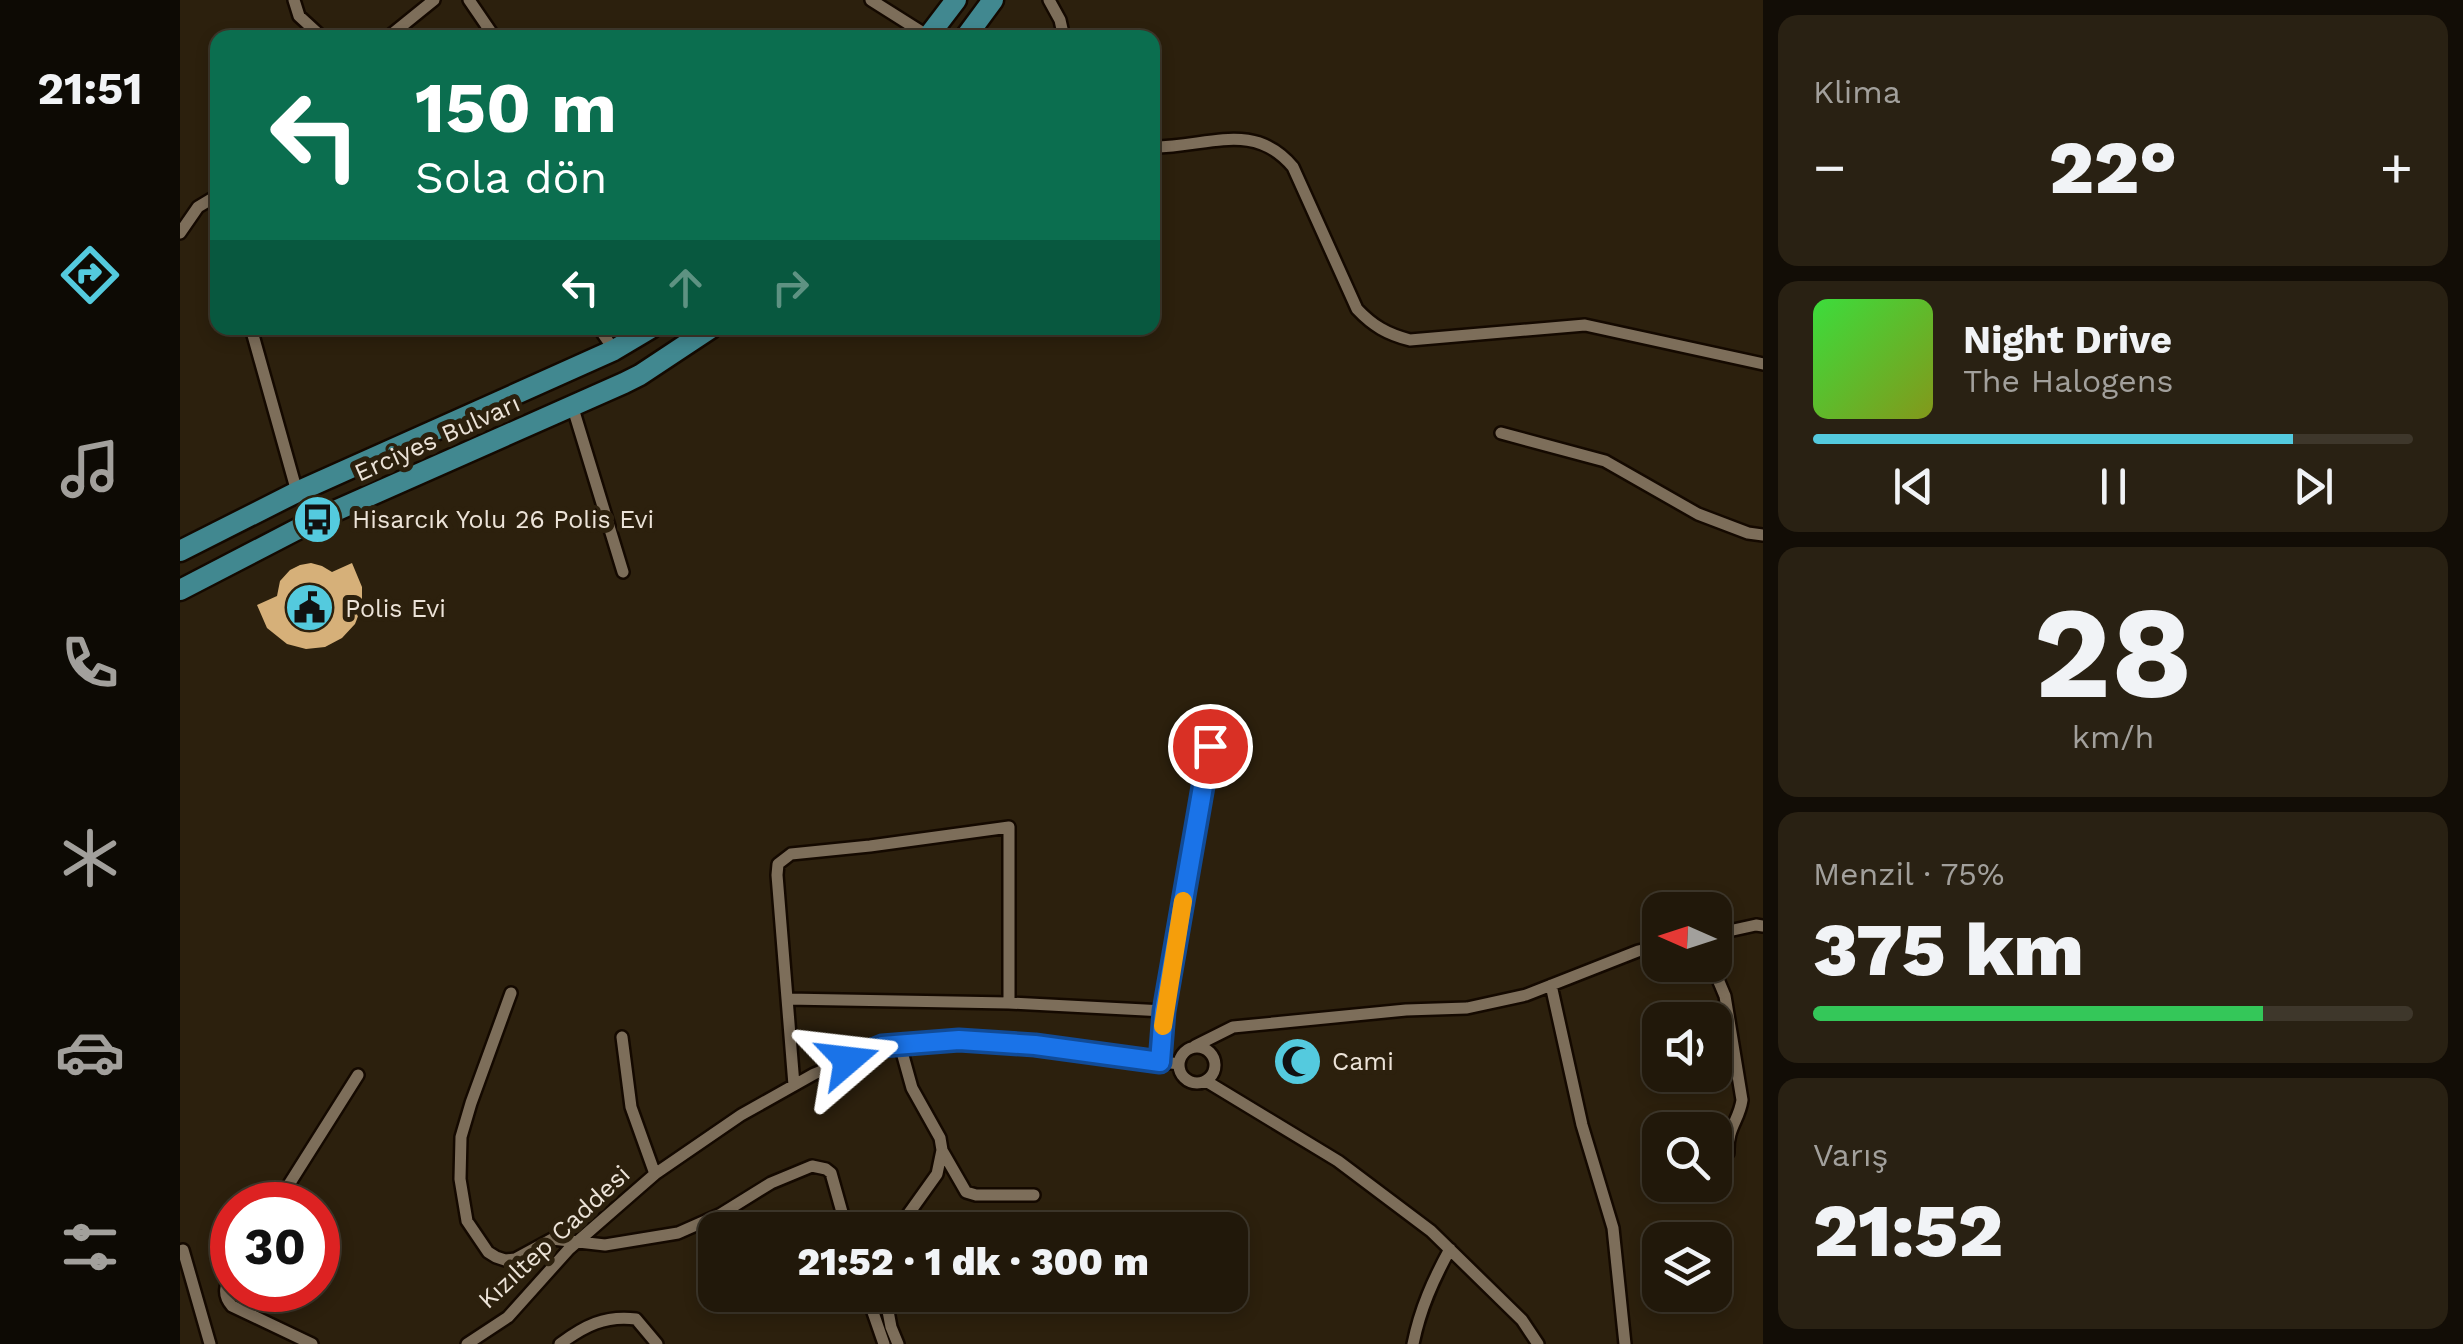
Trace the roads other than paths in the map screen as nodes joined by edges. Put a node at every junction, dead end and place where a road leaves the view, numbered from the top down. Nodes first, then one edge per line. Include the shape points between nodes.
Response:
1 (294, 0) edge
2 (434, 0) edge
3 (469, 0) edge
4 (871, 0) edge
5 (956, 0) edge
6 (992, 0) edge
7 (1049, 0) edge
8 (314, 30) edge
9 (397, 30) edge
10 (490, 30) edge
11 (917, 30) edge
12 (933, 30) edge
13 (971, 30) edge
14 (1062, 30) edge
15 (1160, 146) edge
16 (210, 200) edge
17 (180, 233) edge
18 (253, 335) edge
19 (604, 335) edge
20 (639, 335) edge
21 (700, 335) edge
22 (614, 350) junction
23 (1763, 364) edge
24 (572, 405) junction
25 (1501, 433) dead end
26 (297, 492) junction
27 (1763, 534) edge
28 (180, 552) edge
29 (623, 572) dead end
30 (180, 590) edge
31 (1210, 746) dead end
32 (1760, 925) edge
33 (1732, 931) edge
34 (1642, 949) edge
35 (1719, 982) edge
36 (1552, 985) junction
37 (511, 993) dead end
38 (787, 998) junction
39 (1009, 1003) junction
40 (1164, 1011) junction
41 (622, 1037) dead end
42 (900, 1045) junction
43 (1194, 1046) junction
44 (1160, 1062) junction
45 (1179, 1064) junction
46 (358, 1075) dead end
47 (1206, 1081) junction
48 (794, 1085) junction
49 (1732, 1124) edge
50 (942, 1150) junction
51 (655, 1174) junction
52 (291, 1182) edge
53 (1034, 1195) dead end
54 (724, 1212) edge
55 (843, 1212) edge
56 (910, 1212) edge
57 (698, 1224) edge
58 (578, 1241) junction
59 (1450, 1249) junction
60 (183, 1250) dead end
61 (245, 1312) edge
62 (873, 1312) edge
63 (888, 1312) edge
64 (210, 1344) edge
65 (312, 1344) edge
66 (467, 1344) edge
67 (560, 1344) edge
68 (657, 1344) edge
69 (884, 1344) edge
70 (898, 1344) edge
71 (1413, 1344) edge
72 (1538, 1344) edge
73 (1626, 1344) edge

1 - 8 street
2 - 9 street
3 - 10 street
4 - 11 street
5 - 12 highway
6 - 13 highway
7 - 14 street
15 - 23 street via 1248,139 1282,153 1357,308 1390,334 1410,340 1585,326
16 - 17 street
18 - 26 street
19 - 22 street
20 - 22 highway, Erciyes Bulvarı
21 - 24 highway, Erciyes Bulvarı via 640,375
22 - 26 highway, Erciyes Bulvarı
24 - 29 street
24 - 30 highway, Erciyes Bulvarı via 316,519
25 - 27 street via 1604,461 1698,514
26 - 28 highway, Erciyes Bulvarı
31 - 40 street
32 - 33 street
34 - 36 street
35 - 49 street via 1742,1100
36 - 43 street via 1467,1008 1232,1027
36 - 73 street via 1613,1228
37 - 58 street via 462,1137 467,1221 488,1252 505,1260 552,1239
38 - 39 street
38 - 39 street via 777,875 786,856 1009,827
38 - 48 street
39 - 40 street
40 - 44 street
41 - 51 street via 631,1107
42 - 44 street, Kızıltep Caddesi via 959,1040
42 - 48 street, Kızıltep Caddesi via 882,1046
42 - 50 street
43 - 45 street
43 - 47 street via 1215,1059
44 - 45 street, Kızıltep Caddesi
45 - 47 street via 1188,1080
46 - 52 street
47 - 59 street via 1338,1161
48 - 51 street, Kızıltep Caddesi
50 - 53 street via 971,1195
50 - 56 street via 937,1174
51 - 58 street, Kızıltep Caddesi
54 - 55 street via 771,1183 819,1166 831,1174
57 - 58 street via 605,1245
58 - 66 street, Kızıltep Caddesi via 508,1318
59 - 71 street
59 - 72 street
60 - 64 street
61 - 65 street
62 - 69 street
63 - 70 street
67 - 68 street via 600,1320 619,1317 636,1320

